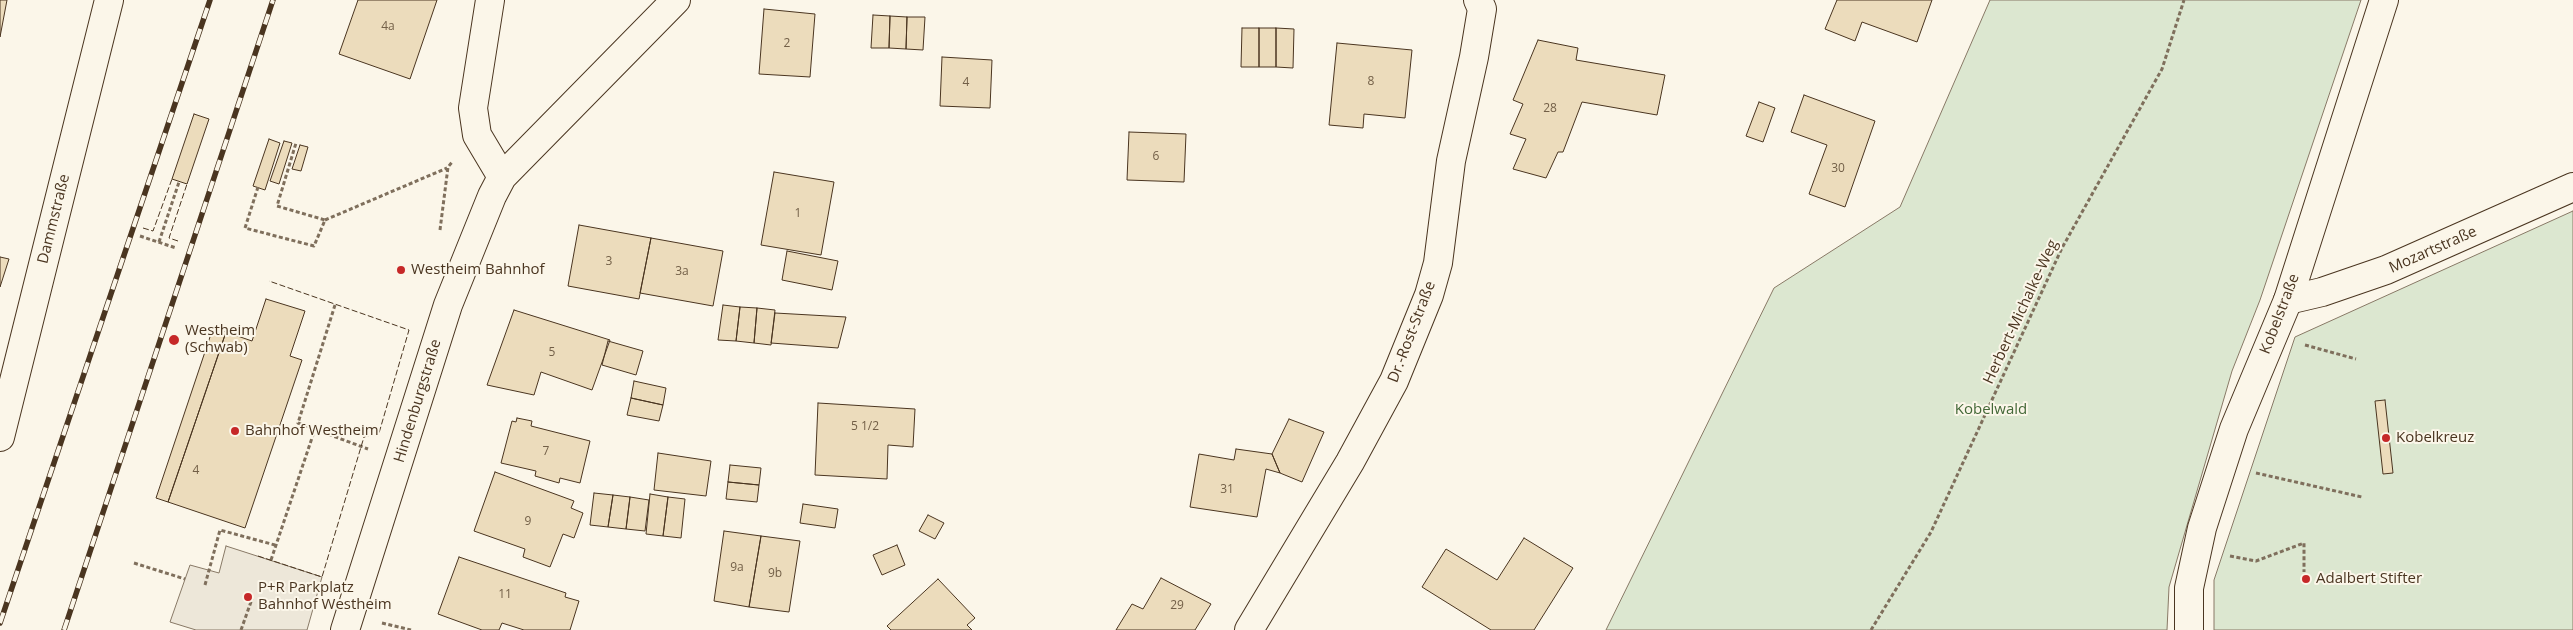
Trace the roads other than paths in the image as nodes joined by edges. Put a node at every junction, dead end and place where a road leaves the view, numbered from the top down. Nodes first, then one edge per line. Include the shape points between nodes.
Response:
1 (109, 0) edge
2 (490, 0) edge
3 (676, 0) edge
4 (1478, 0) edge
5 (2384, 0) edge
6 (502, 177) junction
7 (2573, 187) edge
8 (2288, 300) junction
9 (0, 437) edge
10 (345, 630) edge
11 (1249, 630) edge
12 (2189, 630) edge

1 - 9 street, Dammstraße
2 - 6 street via 473,108 477,135
3 - 6 street, Hindenburgstraße
4 - 11 street, Dr.-Rost-Straße via 1482,10 1450,162 1438,263 1429,296 1385,398
5 - 8 street, Kobelstraße
6 - 10 street, Hindenburgstraße via 448,305
7 - 8 street, Mozartstraße via 2386,270
8 - 12 street, Kobelstraße via 2234,429 2222,466 2188,588

